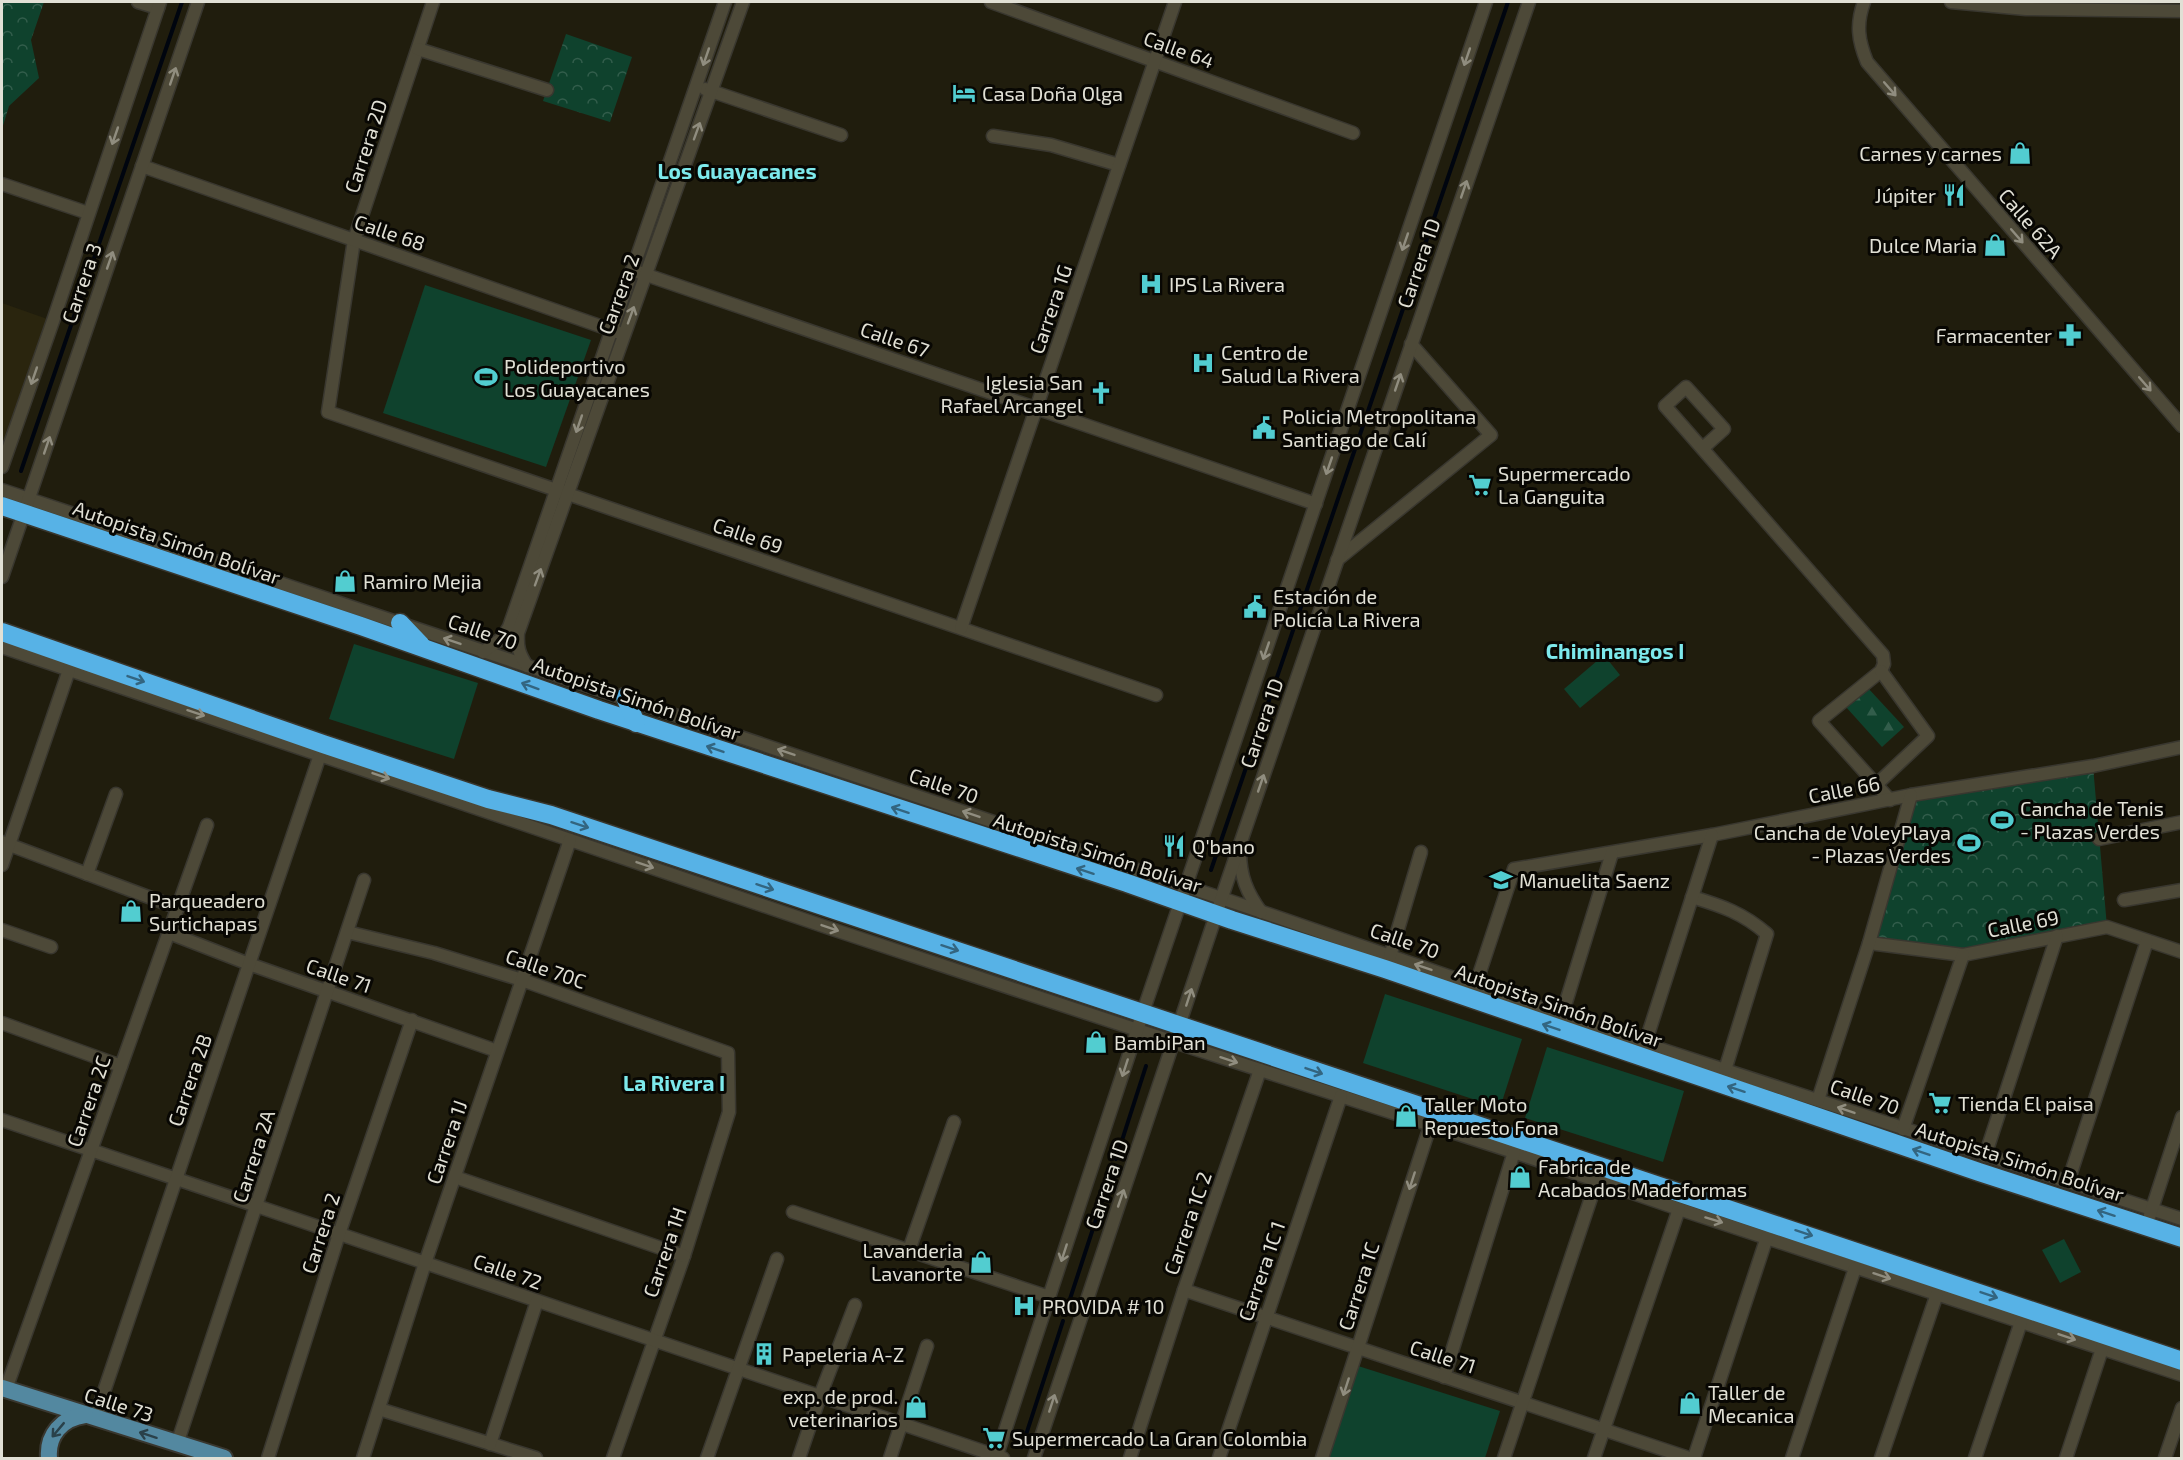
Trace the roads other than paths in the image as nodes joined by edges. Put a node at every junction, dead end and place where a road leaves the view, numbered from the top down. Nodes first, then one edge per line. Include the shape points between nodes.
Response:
1 (138, 2) edge
2 (198, 2) edge
3 (433, 2) edge
4 (725, 2) edge
5 (743, 2) edge
6 (991, 2) edge
7 (1175, 2) edge
8 (1486, 2) edge
9 (1529, 2) edge
10 (1864, 2) edge
11 (1959, 2) edge
12 (159, 5) edge
13 (2181, 11) edge
14 (418, 49) junction
15 (1155, 61) junction
16 (696, 85) junction
17 (547, 90) dead end
18 (711, 91) junction
19 (1353, 133) dead end
20 (841, 135) dead end
21 (993, 136) dead end
22 (1119, 165) junction
23 (142, 166) junction
24 (2, 184) edge
25 (88, 213) junction
26 (354, 240) junction
27 (632, 270) junction
28 (646, 274) junction
29 (611, 330) junction
30 (624, 334) junction
31 (1411, 344) junction
32 (1036, 408) junction
33 (328, 412) joint
34 (2181, 426) edge
35 (1702, 448) junction
36 (2, 467) edge
37 (2, 490) edge
38 (562, 492) junction
39 (1316, 504) junction
40 (2, 506) edge
41 (25, 507) junction
42 (1351, 518) junction
43 (1367, 536) junction
44 (1338, 560) junction
45 (2, 577) edge
46 (397, 622) junction
47 (362, 627) junction
48 (961, 628) junction
49 (2, 632) edge
50 (2, 647) edge
51 (425, 649) junction
52 (483, 652) junction
53 (527, 666) junction
54 (69, 670) junction
55 (1881, 671) junction
56 (1156, 695) dead end
57 (622, 696) junction
58 (599, 710) junction
59 (636, 723) junction
60 (2181, 747) edge
61 (320, 755) junction
62 (1877, 784) junction
63 (116, 795) dead end
64 (1911, 795) junction
65 (1890, 800) junction
66 (482, 810) junction
67 (551, 815) junction
68 (2181, 822) edge
69 (207, 825) dead end
70 (1712, 835) junction
71 (1242, 838) junction
72 (2099, 839) dead end
73 (570, 840) junction
74 (5, 843) edge
75 (1421, 852) dead end
76 (1612, 853) junction
77 (2, 865) edge
78 (87, 874) junction
79 (1129, 876) junction
80 (364, 880) dead end
81 (2181, 890) edge
82 (1183, 895) junction
83 (1692, 897) junction
84 (2124, 900) dead end
85 (1219, 907) junction
86 (178, 908) junction
87 (1261, 912) junction
88 (2, 930) edge
89 (347, 932) junction
90 (169, 933) junction
91 (2057, 936) junction
92 (2147, 941) junction
93 (1869, 943) junction
94 (51, 947) dead end
95 (2181, 952) edge
96 (1963, 955) junction
97 (1390, 956) junction
98 (249, 964) junction
99 (1040, 978) junction
100 (522, 980) junction
101 (328, 991) junction
102 (1474, 992) junction
103 (1034, 996) junction
104 (1143, 1012) junction
105 (1562, 1015) junction
106 (412, 1020) junction
107 (2, 1023) edge
108 (1137, 1030) junction
109 (1177, 1034) junction
110 (1645, 1044) junction
111 (497, 1051) junction
112 (728, 1053) joint
113 (121, 1066) junction
114 (1260, 1070) junction
115 (1725, 1070) junction
116 (1341, 1096) junction
117 (1818, 1100) junction
118 (2181, 1116) edge
119 (1432, 1118) junction
120 (954, 1122) dead end
121 (2, 1123) edge
122 (1903, 1129) junction
123 (92, 1151) junction
124 (1514, 1152) junction
125 (1985, 1156) junction
126 (454, 1177) junction
127 (176, 1179) junction
128 (1597, 1180) junction
129 (2068, 1182) junction
130 (257, 1207) junction
131 (1679, 1209) junction
132 (793, 1212) dead end
133 (2149, 1218) junction
134 (2181, 1219) edge
135 (339, 1234) junction
136 (1767, 1237) junction
137 (2181, 1238) edge
138 (909, 1250) junction
139 (684, 1256) junction
140 (777, 1258) dead end
141 (425, 1263) junction
142 (1855, 1268) junction
143 (1184, 1290) junction
144 (1937, 1294) junction
145 (1049, 1297) junction
146 (537, 1301) junction
147 (855, 1305) dead end
148 (1266, 1318) junction
149 (2021, 1322) junction
150 (654, 1339) junction
151 (2105, 1342) junction
152 (927, 1346) dead end
153 (1358, 1349) junction
154 (2181, 1361) edge
155 (739, 1368) junction
156 (2181, 1375) edge
157 (1444, 1377) junction
158 (4, 1389) edge
159 (820, 1396) junction
160 (1522, 1403) junction
161 (2181, 1408) edge
162 (379, 1409) junction
163 (90, 1416) junction
164 (902, 1424) junction
165 (1604, 1430) junction
166 (177, 1444) junction
167 (490, 1444) junction
168 (49, 1458) edge
169 (224, 1458) edge
170 (268, 1458) edge
171 (363, 1458) edge
172 (536, 1458) edge
173 (613, 1458) edge
174 (707, 1458) edge
175 (799, 1458) edge
176 (890, 1458) edge
177 (999, 1458) edge
178 (1034, 1458) edge
179 (1130, 1458) edge
180 (1219, 1458) edge
181 (1322, 1458) edge
182 (1503, 1458) edge
183 (1594, 1458) edge
184 (1689, 1458) edge
185 (1694, 1458) edge
186 (1792, 1458) edge
187 (1881, 1458) edge
188 (1975, 1458) edge
189 (2066, 1458) edge
190 (2165, 1458) edge

1 - 12 street
23 -> 2 street, Carrera 3
3 - 14 street, Carrera 2D
4 -> 16 street, Carrera 2
5 - 18 street, Carrera 2
6 - 15 street, Calle 64
7 - 15 street, Carrera 1G
8 -> 39 street, Carrera 1D
31 -> 9 street, Carrera 1D
10 -> 34 street, Calle 62A via 1858,21 1859,40 1867,62
11 - 13 street via 2026,9
12 -> 25 street, Carrera 3
14 - 17 street
14 - 26 street, Carrera 2D
15 - 19 street, Calle 64
15 - 22 street, Carrera 1G
16 - 18 street
16 - 27 street, Carrera 2
18 - 20 street
28 -> 18 street, Carrera 2
21 - 22 street via 1051,145
22 - 32 street, Carrera 1G
23 - 26 street, Calle 68
41 -> 23 street, Carrera 3
24 - 25 street
25 -> 36 street, Carrera 3
26 - 29 street, Calle 68
26 - 33 street, Carrera 2D
27 - 28 street, Calle 67
27 - 29 street, Carrera 2
30 -> 28 street, Carrera 2
28 - 32 street, Calle 67
29 - 30 street, Calle 68
29 -> 38 street, Carrera 2
30 - 38 street, Carrera 2
42 -> 31 street, Carrera 1D
31 - 43 street via 1491,435
32 - 39 street, Calle 67
32 - 48 street, Carrera 1G
33 - 38 street, Calle 69
35 - 35 street via 1665,406 1686,387 1724,429
35 - 55 street via 1883,656
37 - 41 street, Calle 70
38 - 48 street, Calle 69
38 - 52 street, Carrera 2 via 509,627 502,638
53 -> 38 street, Carrera 2 via 520,655 518,633
39 -> 82 street, Carrera 1D
40 - 41 highway, Autopista Simón Bolívar
41 - 45 street, Carrera 3
41 - 46 street, Calle 70
41 - 47 highway, Autopista Simón Bolívar
42 - 43 street
42 - 44 street, Carrera 1D
43 - 44 street
71 -> 44 street, Carrera 1D
46 - 47 highway
46 - 51 highway
52 -> 46 street, Calle 70
47 - 51 highway, Autopista Simón Bolívar
48 - 56 street, Calle 69
49 -> 67 highway via 488,799
50 - 54 street
58 -> 51 highway, Autopista Simón Bolívar
52 - 53 street, Calle 70
53 - 57 street, Calle 70
54 -> 61 street
54 - 74 street
55 - 62 street via 1928,736
55 - 62 street via 1819,721
57 - 58 highway
57 - 59 highway
79 -> 57 street, Calle 70
58 - 59 highway, Autopista Simón Bolívar
79 -> 59 highway, Autopista Simón Bolívar
60 - 64 street, Calle 66 via 2093,766
61 -> 66 street
61 - 98 street, Carrera 2B
62 - 65 street
63 - 78 street
64 - 65 street, Calle 66
64 - 93 street
65 - 70 street, Calle 66
66 - 67 highway
66 - 73 street
67 -> 99 highway
68 - 72 street
69 - 86 street, Carrera 2C
70 - 76 street, Calle 66
70 - 83 street
71 - 85 street, Carrera 1D
71 - 87 street via 1244,883
73 - 100 street, Carrera 1J
73 -> 103 street
74 - 77 street
74 - 78 street
75 - 97 street
76 - 102 street, Calle 66 via 1514,869
76 - 105 street
78 - 86 street
79 - 82 highway, Autopista Simón Bolívar
80 - 89 street, Carrera 2A
81 - 84 street
82 - 85 highway, Autopista Simón Bolívar
82 - 104 street, Carrera 1D
83 - 110 street
83 - 115 street via 1732,909 1767,934
85 - 87 street, Calle 70
85 - 102 highway, Autopista Simón Bolívar via 1385,969
109 -> 85 street, Carrera 1D
86 - 90 street, Carrera 2C
87 - 97 street, Calle 70
88 - 94 street
89 - 100 street, Calle 70C
89 - 101 street, Carrera 2A
90 - 98 street, Calle 71
90 - 113 street, Carrera 2C
91 - 92 street, Calle 69 via 2107,927
91 - 96 street, Calle 69
91 - 125 street
92 - 95 street, Calle 69
92 - 129 street
93 - 96 street, Calle 69
93 - 117 street
96 - 122 street
102 -> 97 street, Calle 70
98 - 101 street, Calle 71
98 - 127 street, Carrera 2B
99 - 103 street
99 - 104 highway
100 - 111 street, Carrera 1J
100 - 112 street, Calle 70C
101 - 106 street, Calle 71
101 - 130 street, Carrera 2A
102 - 105 street, Calle 70
133 -> 102 highway, Autopista Simón Bolívar via 1979,1172
103 - 108 street
104 - 108 street, Carrera 1D
104 - 109 highway
105 - 110 street, Calle 70
106 - 111 street, Calle 71
106 - 135 street, Carrera 2
107 - 113 street
108 - 109 street
108 -> 145 street, Carrera 1D
109 -> 114 street
109 -> 119 highway
178 -> 109 street, Carrera 1D
110 - 115 street, Calle 70
111 - 126 street, Carrera 1J
112 - 139 street, Carrera 1H via 729,1113
113 - 123 street, Carrera 2C
114 - 116 street
114 - 143 street, Carrera 1C 2
115 - 117 street, Calle 70
116 - 119 street
116 - 148 street, Carrera 1C 1
122 -> 117 street, Calle 70
118 - 133 street
119 - 124 street
119 -> 151 highway via 1859,1251
119 -> 153 street, Carrera 1C
120 - 138 street
121 - 123 street, Calle 72
122 - 125 street, Calle 70
123 - 127 street, Calle 72
123 - 158 street, Carrera 2C
124 - 128 street
124 - 157 street
125 - 129 street, Calle 70
126 - 139 street
126 - 141 street, Carrera 1J
127 - 130 street, Calle 72
127 - 163 street, Carrera 2B
128 - 131 street
128 - 160 street
129 - 133 street, Calle 70
130 - 135 street, Calle 72
130 - 166 street, Carrera 2A
131 -> 136 street
131 - 165 street
132 - 138 street
133 - 134 street, Calle 70
133 - 137 highway, Autopista Simón Bolívar
135 - 141 street, Calle 72
135 - 170 street, Carrera 2
136 - 142 street
136 - 185 street
138 - 145 street
139 - 150 street, Carrera 1H
140 - 155 street
141 - 146 street, Calle 72
141 - 162 street, Carrera 1J
142 -> 144 street
142 - 186 street
143 - 148 street, Calle 71
143 - 179 street, Carrera 1C 2
144 - 149 street
144 - 187 street
145 - 177 street, Carrera 1D
146 - 150 street, Calle 72
146 - 167 street
147 - 159 street
148 - 153 street, Calle 71
148 - 180 street, Carrera 1C 1
149 -> 151 street
149 - 188 street
150 - 155 street, Calle 72
150 - 173 street, Carrera 1H
151 - 154 highway
151 - 156 street
151 - 189 street
152 - 164 street
153 - 157 street, Calle 71
153 -> 181 street, Carrera 1C
155 - 159 street, Calle 72
155 - 174 street
157 - 160 street, Calle 71
158 - 163 main road, Calle 73
159 - 164 street, Calle 72
159 - 175 street
160 - 165 street, Calle 71
160 - 182 street
161 - 190 street
162 - 167 street
162 - 171 street, Carrera 1J
166 -> 163 main road, Calle 73
163 -> 168 main road via 73,1417 58,1428 49,1445
164 - 176 street
164 - 177 street, Calle 72
165 - 183 street
165 - 184 street, Calle 71
166 - 169 main road, Calle 73
167 - 172 street

